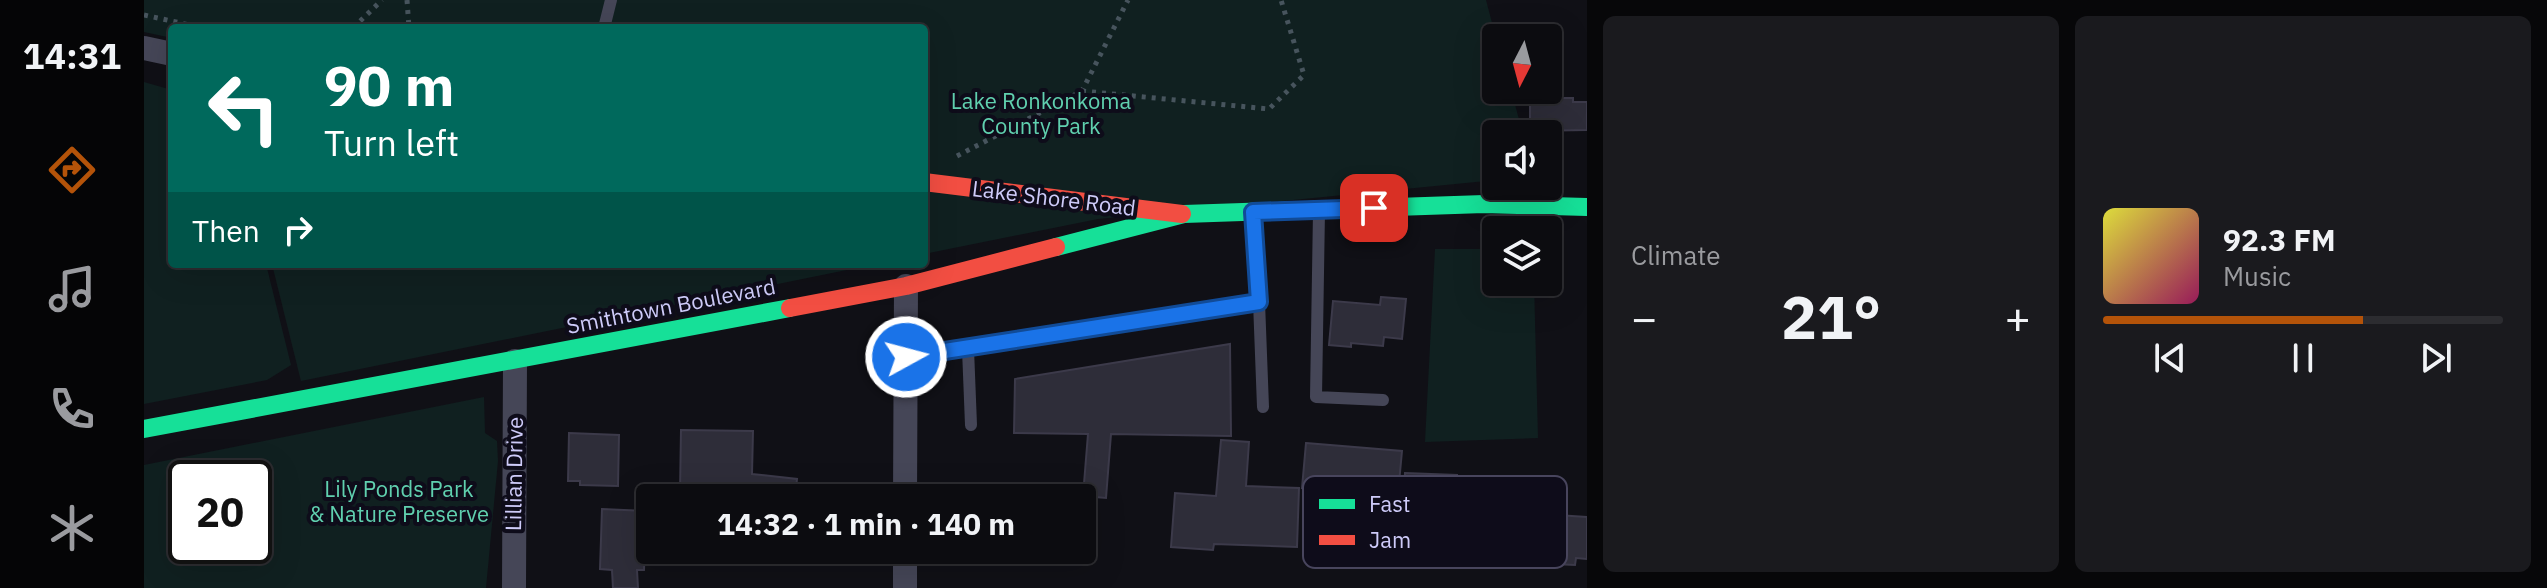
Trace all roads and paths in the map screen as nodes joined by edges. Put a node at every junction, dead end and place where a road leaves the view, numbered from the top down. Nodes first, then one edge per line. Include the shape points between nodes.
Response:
1 (382, 0) edge
2 (407, 0) edge
3 (611, 0) edge
4 (1128, 0) edge
5 (1281, 0) edge
6 (144, 15) edge
7 (185, 24) edge
8 (357, 24) edge
9 (409, 24) edge
10 (605, 24) edge
11 (144, 48) edge
12 (168, 53) edge
13 (1082, 91) junction
14 (949, 160) dead end
15 (928, 182) edge
16 (1587, 207) edge
17 (1319, 209) junction
18 (1253, 212) junction
19 (1184, 214) junction
20 (906, 280) junction
21 (1259, 302) junction
22 (968, 349) junction
23 (906, 357) junction
24 (515, 361) junction
25 (1383, 400) dead end
26 (1263, 407) dead end
27 (971, 425) dead end
28 (144, 429) edge
29 (905, 484) edge
30 (905, 564) edge
31 (514, 588) edge
32 (905, 588) edge

1 - 8 path
2 - 9 path
3 - 10 lane
4 - 13 path
5 - 13 path via 1304,75 1269,109
6 - 7 path
11 - 12 street
13 - 14 path
15 - 19 main road, Lake Shore Road
16 - 17 main road, Smithtown Boulevard
17 - 18 main road, Smithtown Boulevard
17 - 25 lane via 1316,397
18 - 19 main road, Smithtown Boulevard
18 - 21 lane
19 - 20 main road, Smithtown Boulevard
20 - 23 street
20 - 24 main road, Smithtown Boulevard
21 - 22 lane
21 - 26 lane
22 - 23 lane
22 - 27 lane
23 - 29 street
24 - 28 main road, Smithtown Boulevard
24 - 31 street, Lillian Drive
30 - 32 street

